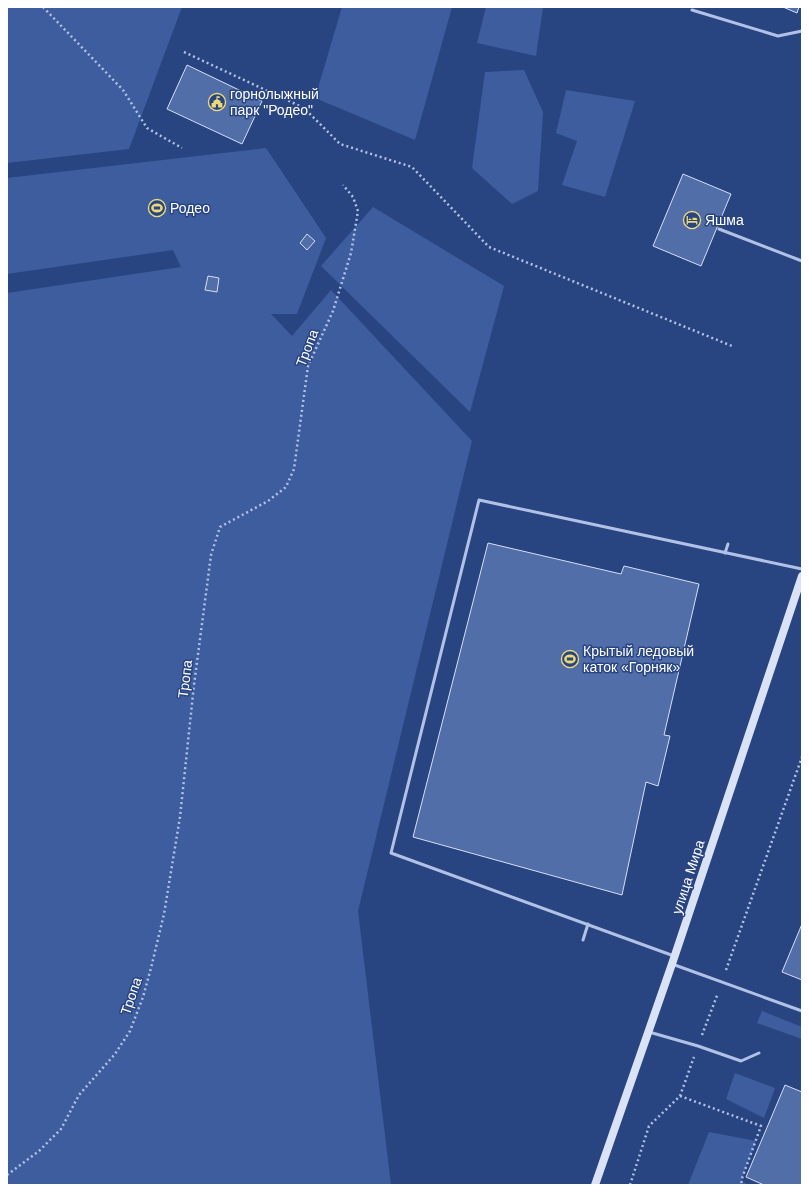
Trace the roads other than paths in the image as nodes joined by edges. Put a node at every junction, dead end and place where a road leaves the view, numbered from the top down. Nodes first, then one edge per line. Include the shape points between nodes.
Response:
1 (692, 10) dead end
2 (802, 31) edge
3 (719, 229) dead end
4 (802, 262) edge
5 (728, 544) dead end
6 (725, 553) junction
7 (802, 569) edge
8 (802, 576) edge
9 (588, 924) junction
10 (583, 940) dead end
11 (673, 960) junction
12 (802, 1011) edge
13 (649, 1031) junction
14 (759, 1053) dead end
15 (595, 1185) edge

1 - 2 lane via 778,36
3 - 4 lane
5 - 6 lane
6 - 7 lane
6 - 9 lane via 479,500 391,853
8 - 11 main road, улица Мира
9 - 10 lane
9 - 11 lane
11 - 12 lane
11 - 13 main road, улица Мира
13 - 14 lane via 741,1061
13 - 15 main road, улица Мира

